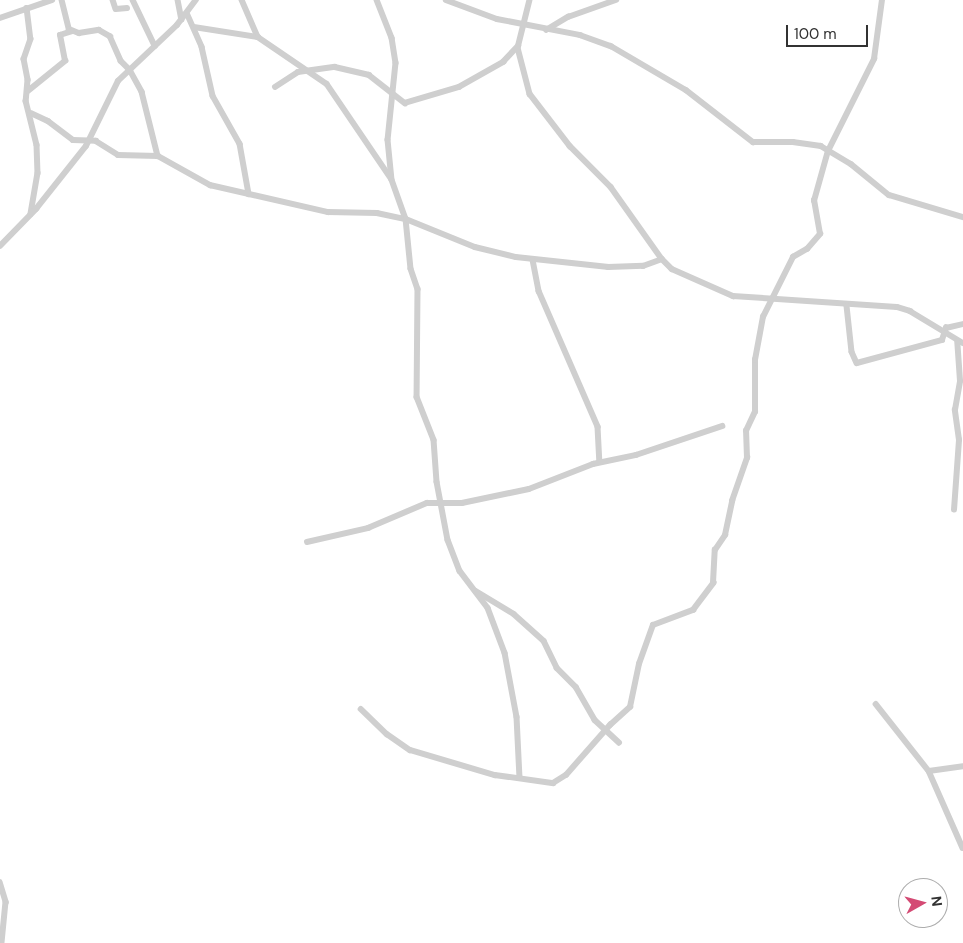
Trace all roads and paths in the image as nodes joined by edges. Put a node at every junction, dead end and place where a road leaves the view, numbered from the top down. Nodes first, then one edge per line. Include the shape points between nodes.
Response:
1 (52, 0) edge
2 (62, 0) edge
3 (113, 0) edge
4 (133, 0) edge
5 (178, 0) edge
6 (196, 0) edge
7 (242, 0) edge
8 (377, 0) edge
9 (530, 0) edge
10 (616, 0) edge
11 (882, 0) edge
12 (450, 1) edge
13 (27, 8) junction
14 (127, 8) dead end
15 (187, 13) junction
16 (0, 18) edge
17 (182, 20) junction
18 (522, 26) junction
19 (194, 27) junction
20 (546, 30) junction
21 (72, 31) junction
22 (258, 37) junction
23 (155, 46) junction
24 (518, 46) junction
25 (130, 70) junction
26 (306, 70) junction
27 (275, 87) dead end
28 (28, 90) junction
29 (394, 94) junction
30 (31, 113) junction
31 (89, 140) junction
32 (828, 150) junction
33 (158, 156) junction
34 (392, 180) junction
35 (249, 194) junction
36 (32, 214) junction
37 (963, 217) edge
38 (406, 219) junction
39 (0, 246) edge
40 (533, 260) junction
41 (662, 260) junction
42 (772, 300) junction
43 (847, 306) junction
44 (963, 324) edge
45 (946, 334) junction
46 (960, 342) edge
47 (722, 426) dead end
48 (600, 462) junction
49 (442, 502) junction
50 (954, 510) dead end
51 (307, 542) dead end
52 (472, 588) junction
53 (876, 704) dead end
54 (361, 709) dead end
55 (606, 730) junction
56 (619, 742) dead end
57 (963, 766) edge
58 (929, 771) junction
59 (520, 778) junction
60 (963, 848) edge
61 (0, 882) edge
62 (3, 902) edge
63 (1, 932) edge
64 (2, 943) edge

1 - 13 street
2 - 21 street
3 - 14 street via 116,9
4 - 23 street
5 - 17 street
6 - 15 street
7 - 22 street
8 - 29 street via 394,51
9 - 18 street
10 - 20 street via 568,17
11 - 32 street via 874,58
12 - 18 street
13 - 16 street
13 - 28 street via 31,39 24,59
15 - 17 street
15 - 19 street
17 - 23 street
18 - 20 street
18 - 24 street
19 - 22 street
19 - 35 street via 213,96 240,144
20 - 32 street via 580,35 611,46 686,90 753,142 811,143
21 - 25 street via 106,33
21 - 28 street via 60,35 65,61
22 - 26 street
23 - 25 street
24 - 29 street via 503,62 459,86 405,103
24 - 41 street via 530,94 570,146 611,187
25 - 31 street via 112,90
25 - 33 street via 142,92
26 - 27 street
26 - 29 street via 335,67 358,72 380,81
26 - 34 street via 327,84
28 - 30 street via 26,101
29 - 34 street via 388,140
30 - 31 street via 73,140
30 - 36 street via 38,173
31 - 33 street via 118,155
31 - 36 street
32 - 37 street via 890,194
32 - 42 street via 814,201 820,234 808,249 793,257
33 - 35 street via 210,185
34 - 38 street
35 - 38 street via 328,212 377,213
36 - 39 street
38 - 40 street via 475,247
38 - 49 street via 411,269 418,290 417,397 434,440
40 - 41 street via 628,267
40 - 48 street via 539,291 598,427
41 - 42 street via 684,275 733,296
42 - 43 street
42 - 55 street via 763,317 755,360 755,412 746,431 747,458 732,500 725,535 715,550 713,583 693,610 653,625 639,664 630,707
43 - 45 street via 883,305 910,311
43 - 45 street via 852,352 857,363 910,346 932,344 942,340
44 - 45 street via 946,328
45 - 46 street
46 - 50 street via 960,382 955,410 960,440
47 - 48 street via 636,455
48 - 49 street via 529,489 489,495 469,502
49 - 51 street via 420,505 360,530
49 - 52 street via 448,540 460,571
52 - 55 street via 514,614 544,641 557,668 576,687 595,720
52 - 59 street via 488,608 505,653 517,717
53 - 58 street
54 - 59 street via 410,750 441,762
55 - 56 street
55 - 59 street via 566,775 553,783
57 - 58 street
58 - 60 street
61 - 62 street
62 - 63 street
63 - 64 street

